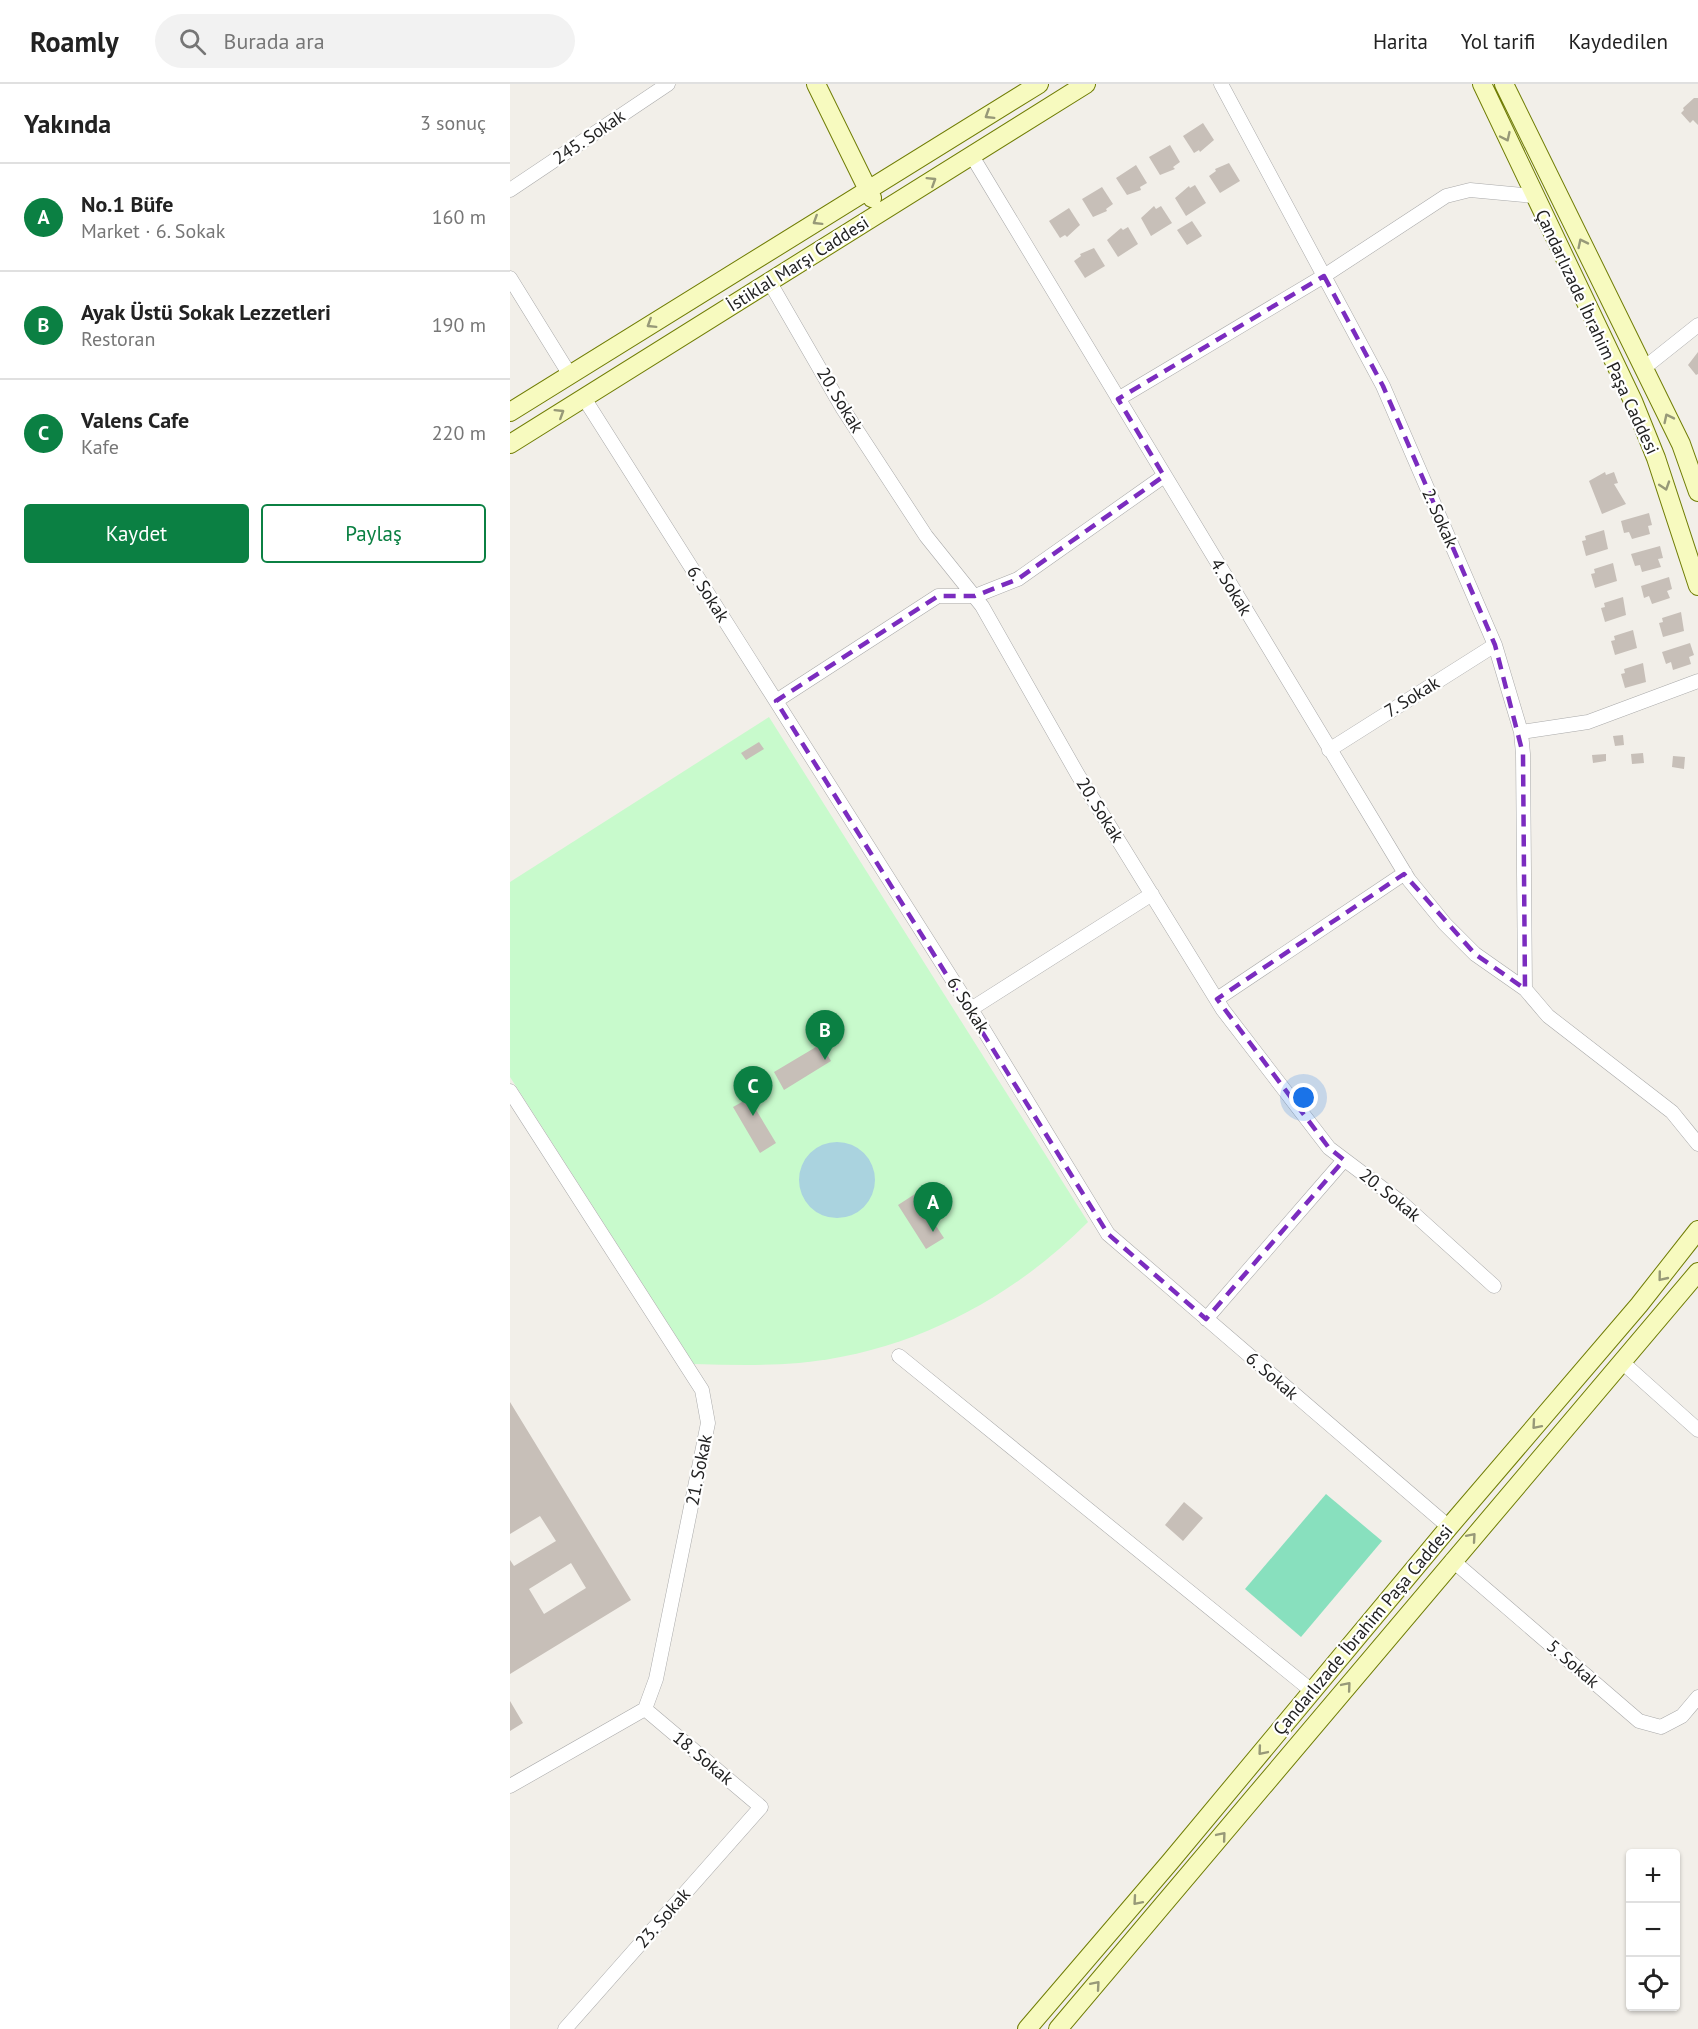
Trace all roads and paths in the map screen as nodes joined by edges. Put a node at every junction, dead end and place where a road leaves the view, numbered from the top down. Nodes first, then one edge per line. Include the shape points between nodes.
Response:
1 (668, 84) edge
2 (816, 84) edge
3 (1039, 84) edge
4 (1086, 84) edge
5 (1221, 84) edge
6 (1482, 84) edge
7 (1504, 84) edge
8 (972, 156) junction
9 (510, 190) edge
10 (866, 190) junction
11 (1533, 196) junction
12 (882, 212) junction
13 (1324, 276) junction
14 (510, 278) edge
15 (769, 281) junction
16 (1698, 325) edge
17 (1644, 368) junction
18 (570, 375) junction
19 (584, 398) junction
20 (1118, 399) junction
21 (510, 412) edge
22 (510, 444) edge
23 (1164, 476) junction
24 (1698, 492) edge
25 (1698, 586) edge
26 (975, 596) junction
27 (1495, 645) junction
28 (1698, 681) edge
29 (776, 701) junction
30 (1521, 732) junction
31 (1329, 750) junction
32 (1405, 873) junction
33 (1152, 894) junction
34 (1526, 989) junction
35 (1217, 999) junction
36 (971, 1009) junction
37 (510, 1091) edge
38 (1698, 1144) edge
39 (1344, 1160) junction
40 (1698, 1230) edge
41 (1698, 1272) edge
42 (1494, 1286) dead end
43 (1206, 1319) junction
44 (899, 1356) dead end
45 (1622, 1362) junction
46 (1698, 1430) edge
47 (1449, 1527) junction
48 (1452, 1560) junction
49 (1312, 1691) junction
50 (1698, 1697) edge
51 (645, 1709) junction
52 (510, 1786) edge
53 (761, 1807) joint
54 (565, 2029) edge
55 (1027, 2029) edge
56 (1058, 2029) edge

1 - 9 street, 245. Sokak
2 - 10 main road
3 -> 10 main road, İstiklal Marşı Caddesi
4 - 8 main road, İstiklal Marşı Caddesi
5 - 13 street, 2. Sokak
6 -> 11 main road, Çandarlızade İbrahim Paşa Caddesi
17 -> 7 main road, Çandarlızade İbrahim Paşa Caddesi
12 -> 8 main road, İstiklal Marşı Caddesi
8 - 20 street, 4. Sokak
10 - 12 main road
10 -> 18 main road, İstiklal Marşı Caddesi
11 - 13 street via 1470,190 1446,196
11 -> 25 main road, Çandarlızade İbrahim Paşa Caddesi via 1633,401
12 - 15 main road, İstiklal Marşı Caddesi
13 - 20 street
13 - 27 street, 2. Sokak via 1383,386
14 - 18 street
15 - 19 main road, İstiklal Marşı Caddesi
15 - 26 street, 20. Sokak via 843,409 907,507
16 - 17 street
24 -> 17 main road, Çandarlızade İbrahim Paşa Caddesi via 1681,444
18 - 21 main road, İstiklal Marşı Caddesi
22 -> 19 main road, İstiklal Marşı Caddesi
19 - 29 street, 6. Sokak
20 - 23 street, 4. Sokak
23 - 26 street via 1018,579
23 - 31 street, 4. Sokak
26 - 29 street via 938,596
26 - 33 street, 20. Sokak
27 - 30 street, 2. Sokak
27 - 31 street, 7. Sokak
28 - 30 street via 1588,722
29 - 36 street, 6. Sokak
30 - 34 street, 2. Sokak
31 - 32 street, 4. Sokak
32 - 34 street, 4. Sokak via 1445,924 1475,954
32 - 35 street
33 - 35 street, 20. Sokak
33 - 36 street
34 - 38 street, 4. Sokak via 1548,1016 1672,1112
35 - 39 street, 20. Sokak via 1329,1148
36 - 43 street, 6. Sokak via 1108,1234
37 - 51 street, 21. Sokak via 702,1390 708,1423 661,1657
39 - 42 street, 20. Sokak via 1402,1203
39 - 43 street
40 -> 47 main road, Çandarlızade İbrahim Paşa Caddesi
41 - 45 main road, Çandarlızade İbrahim Paşa Caddesi
43 - 47 street, 6. Sokak
44 - 49 street
45 - 46 street
48 -> 45 main road, Çandarlızade İbrahim Paşa Caddesi
47 - 49 main road, Çandarlızade İbrahim Paşa Caddesi
48 - 50 street, 5. Sokak via 1639,1721 1661,1727 1682,1716
56 -> 48 main road, Çandarlızade İbrahim Paşa Caddesi
49 -> 55 main road, Çandarlızade İbrahim Paşa Caddesi
51 - 52 street
51 - 53 street, 18. Sokak
53 - 54 street, 23. Sokak

